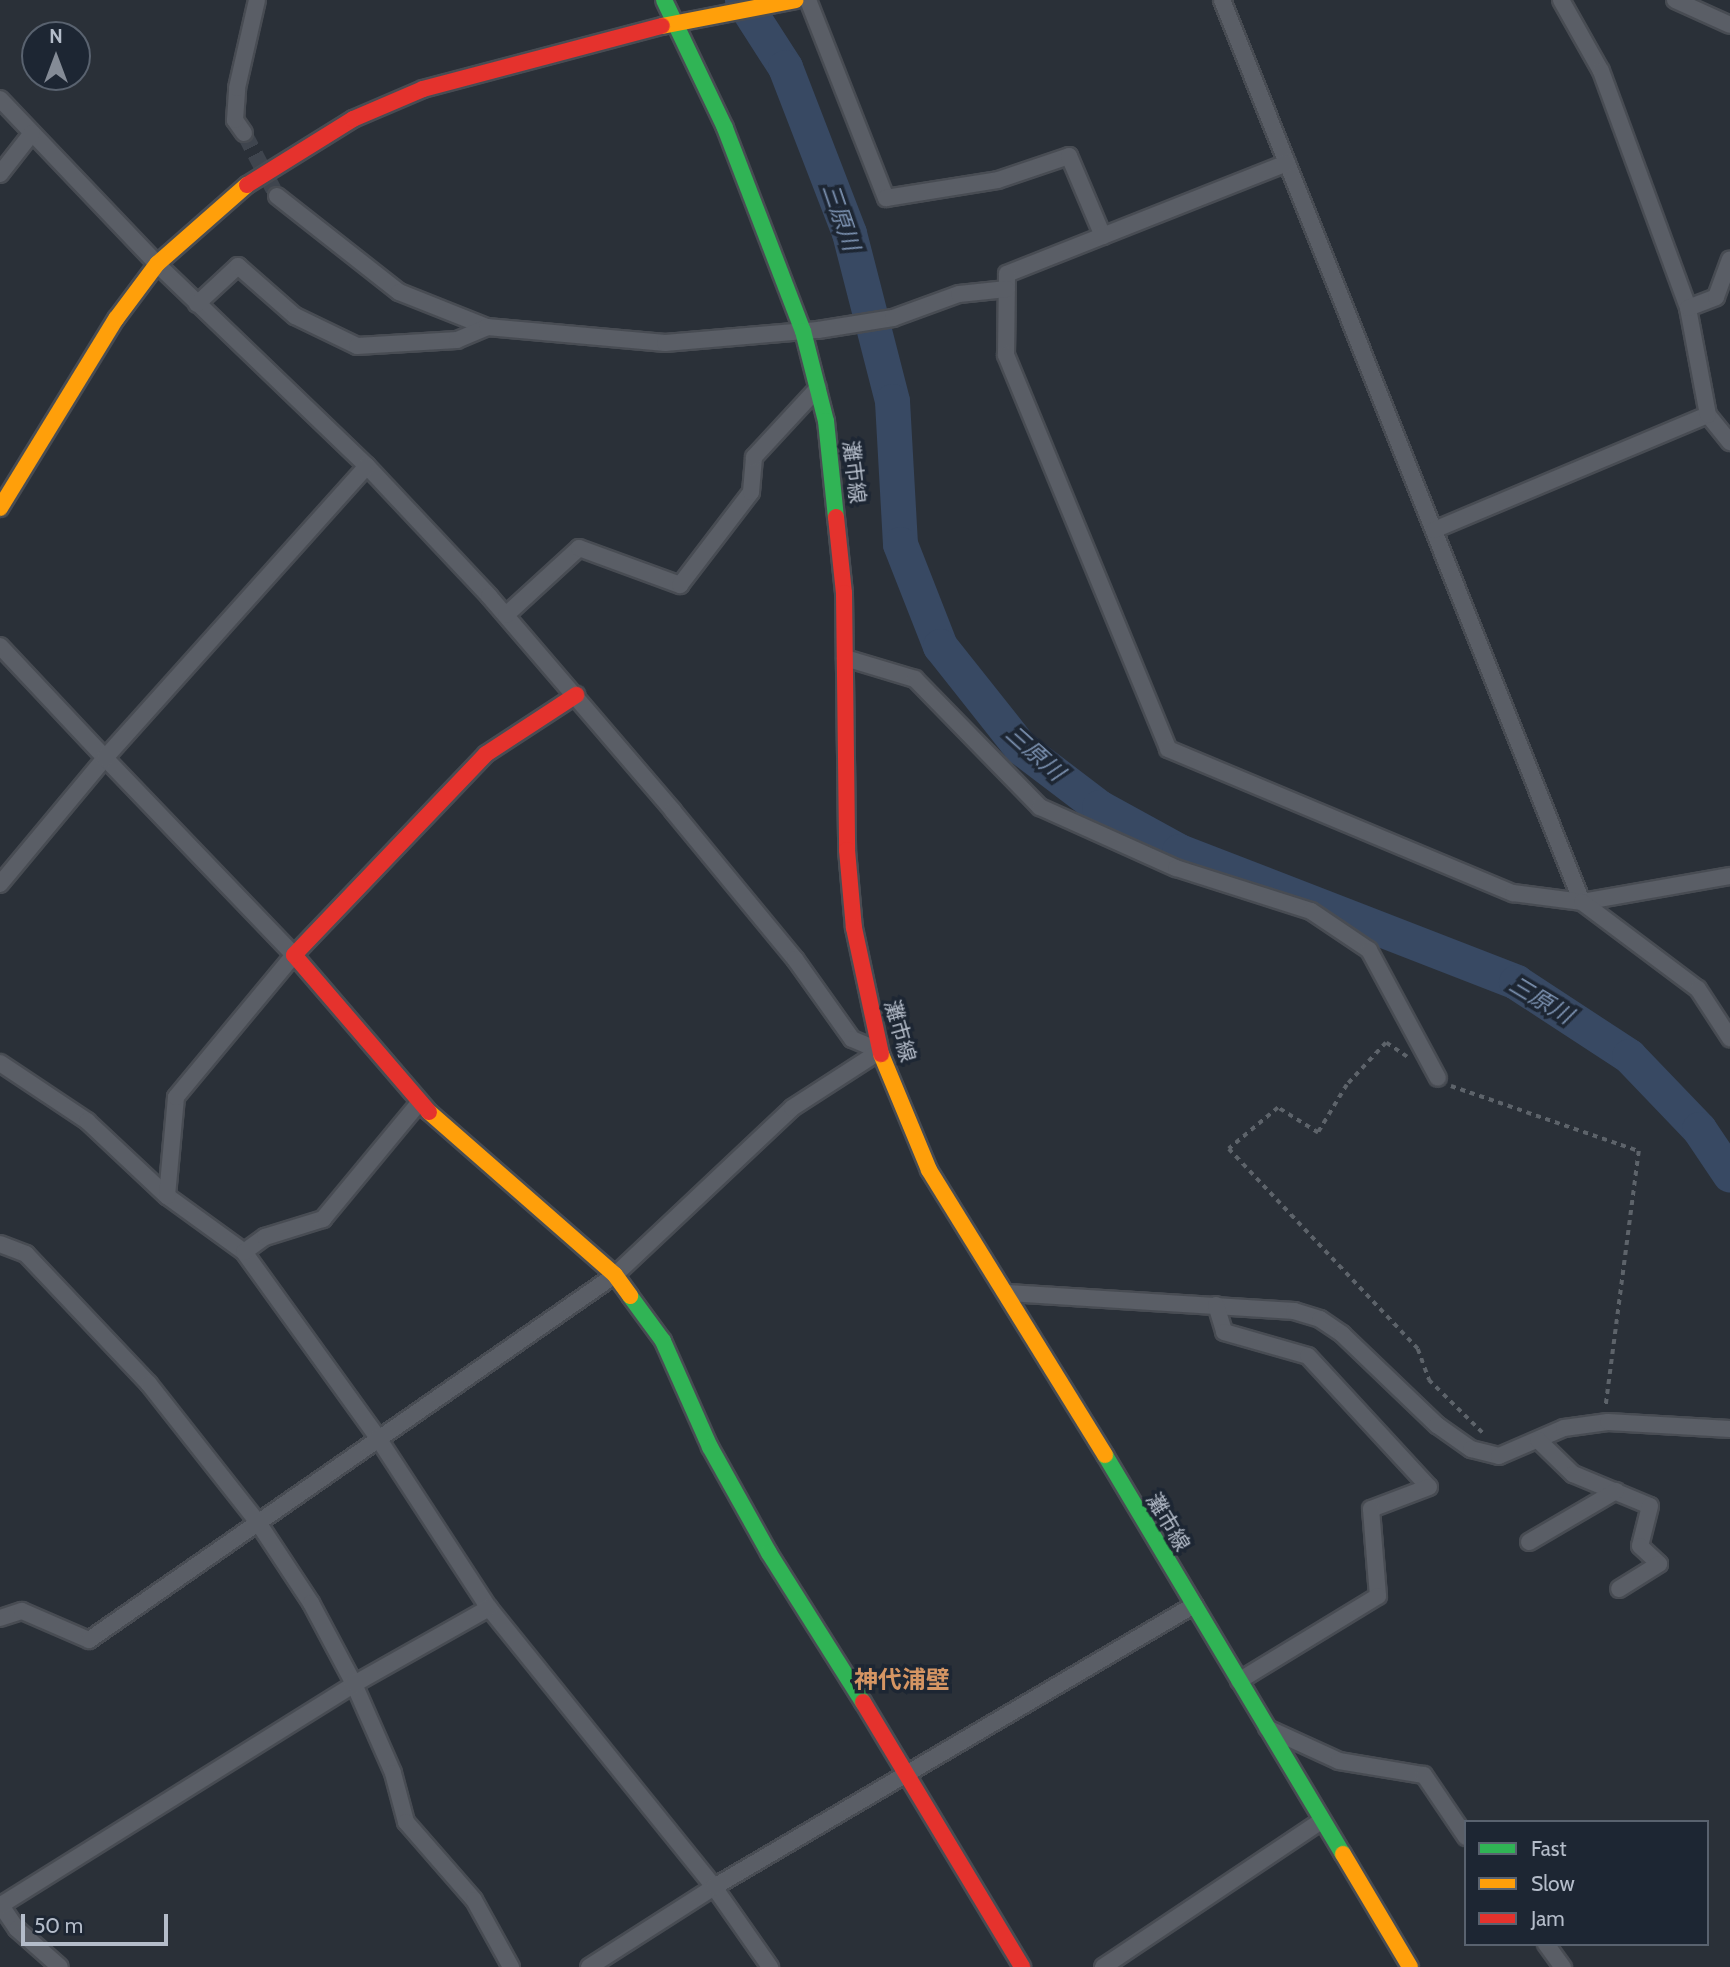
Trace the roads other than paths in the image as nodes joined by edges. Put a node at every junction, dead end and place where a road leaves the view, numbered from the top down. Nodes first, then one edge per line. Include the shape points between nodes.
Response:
1 (257, 0) edge
2 (664, 0) edge
3 (808, 0) edge
4 (1222, 0) edge
5 (1561, 0) edge
6 (1675, 0) edge
7 (792, 1) edge
8 (675, 23) junction
9 (1730, 25) edge
10 (0, 99) edge
11 (32, 133) junction
12 (244, 133) tunnel mouth
13 (1287, 163) junction
14 (0, 174) edge
15 (277, 196) tunnel mouth
16 (1103, 236) junction
17 (1730, 259) edge
18 (157, 264) junction
19 (1007, 289) junction
20 (197, 304) junction
21 (1688, 308) junction
22 (487, 327) junction
23 (811, 330) junction
24 (818, 388) junction
25 (1708, 415) junction
26 (1730, 442) edge
27 (367, 466) junction
28 (0, 508) edge
29 (1434, 530) junction
30 (506, 615) junction
31 (0, 646) edge
32 (845, 658) junction
33 (576, 695) junction
34 (105, 758) junction
35 (1730, 876) edge
36 (0, 884) edge
37 (1582, 902) junction
38 (294, 956) junction
39 (1730, 1038) edge
40 (880, 1051) junction
41 (0, 1063) edge
42 (1438, 1078) road end
43 (419, 1103) junction
44 (167, 1196) junction
45 (0, 1244) edge
46 (244, 1252) junction
47 (615, 1275) junction
48 (1007, 1293) junction
49 (1216, 1306) junction
50 (1730, 1429) edge
51 (378, 1437) junction
52 (1538, 1440) junction
53 (1616, 1491) junction
54 (259, 1524) junction
55 (1529, 1542) dead end
56 (1619, 1589) dead end
57 (1194, 1605) junction
58 (489, 1608) junction
59 (0, 1618) edge
60 (1239, 1681) junction
61 (354, 1684) junction
62 (1268, 1728) junction
63 (908, 1772) junction
64 (1321, 1821) junction
65 (1464, 1834) edge
66 (714, 1886) junction
67 (0, 1905) edge
68 (1547, 1946) edge
69 (60, 1967) edge
70 (511, 1967) edge
71 (589, 1967) edge
72 (770, 1967) edge
73 (1022, 1967) edge
74 (1103, 1967) edge
75 (1410, 1967) edge
76 (1563, 1967) edge

1 - 12 street via 237,88 235,120
2 - 8 street, 灘市線
3 - 16 street via 886,198 998,180 1069,156
4 - 13 street
5 - 21 street via 1601,71
6 - 9 street
7 - 8 street
8 - 18 street via 488,69 423,89 353,119 281,160 219,206
8 - 23 street, 灘市線
10 - 11 street
11 - 14 street
11 - 18 street
13 - 16 street
13 - 29 street
15 - 22 street via 399,292
16 - 19 street via 1007,274
17 - 21 street via 1716,297
18 - 20 street
18 - 28 street via 116,319
19 - 23 street via 958,294 892,318
19 - 37 street via 1006,355 1168,750 1513,894
20 - 22 street via 238,266 295,316 358,346 457,340
20 - 27 street
21 - 25 street
22 - 23 street via 665,343
23 - 24 street, 灘市線
24 - 30 street via 754,457 751,492 680,585 579,548
24 - 32 street, 灘市線 via 837,497
25 - 26 street
25 - 29 street
27 - 30 street
27 - 34 street
29 - 37 street
30 - 33 street
31 - 34 street
32 - 40 street, 灘市線 via 847,850 853,915
32 - 42 street via 915,679 1040,807 1176,867 1311,911 1369,950
33 - 38 street via 486,754
33 - 40 street via 794,959 852,1038
34 - 36 street
34 - 38 street
35 - 37 street
37 - 39 street via 1698,989
38 - 43 street
38 - 44 street via 176,1097
40 - 47 street via 792,1108
40 - 48 street, 灘市線 via 929,1170
41 - 44 street via 87,1121
43 - 46 street via 323,1219 265,1237
43 - 47 street
44 - 46 street
45 - 54 street via 26,1254 149,1384
46 - 51 street
47 - 51 street
47 - 63 street via 663,1341 710,1447 769,1553
48 - 49 street via 1158,1306
48 - 57 street, 灘市線
49 - 52 street via 1294,1311 1320,1319 1342,1334 1428,1418 1471,1449 1499,1456
49 - 60 street via 1224,1332 1308,1356 1429,1487 1371,1509 1378,1596
50 - 52 street via 1604,1423 1564,1429
51 - 54 street
51 - 58 street
52 - 53 street via 1573,1474
53 - 55 street
53 - 56 street via 1650,1506 1640,1546 1659,1564
54 - 59 street via 89,1640 22,1611
54 - 61 street via 311,1603
57 - 60 street, 灘市線
57 - 63 street
58 - 61 street
58 - 66 street
60 - 62 street, 灘市線
61 - 67 street
61 - 70 street via 393,1773 406,1822 474,1900
62 - 64 street, 灘市線
62 - 65 street via 1339,1761 1424,1775
63 - 66 street
63 - 73 street
64 - 74 street
64 - 75 street, 灘市線
66 - 71 street
66 - 72 street
67 - 69 street via 17,1929
68 - 76 street

